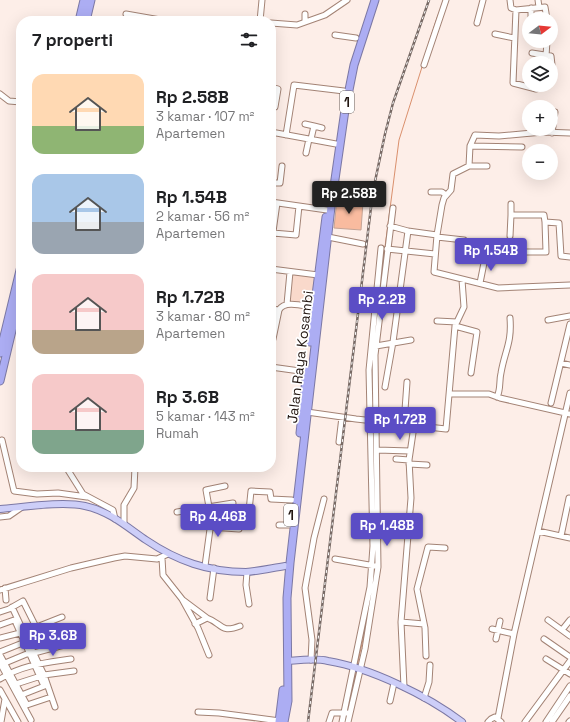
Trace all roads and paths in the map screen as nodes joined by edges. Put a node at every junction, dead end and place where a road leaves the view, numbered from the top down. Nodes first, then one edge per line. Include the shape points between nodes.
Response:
1 (84, 0) edge
2 (91, 0) edge
3 (262, 0) edge
4 (348, 0) edge
5 (370, 0) edge
6 (375, 0) edge
7 (446, 0) edge
8 (483, 0) edge
9 (510, 0) edge
10 (538, 0) edge
11 (531, 8) junction
12 (539, 8) junction
13 (516, 10) junction
14 (531, 12) edge
15 (546, 12) edge
16 (126, 14) dead end
17 (305, 14) dead end
18 (80, 16) edge
19 (87, 16) edge
20 (134, 16) edge
21 (260, 16) edge
22 (305, 22) junction
23 (276, 23) edge
24 (477, 23) dead end
25 (494, 34) dead end
26 (335, 35) dead end
27 (356, 38) junction
28 (514, 38) junction
29 (547, 48) edge
30 (532, 53) dead end
31 (546, 56) joint
32 (424, 65) dead end
33 (522, 85) edge
34 (276, 88) edge
35 (344, 91) junction
36 (0, 94) edge
37 (276, 101) edge
38 (16, 102) edge
39 (305, 124) dead end
40 (314, 126) junction
41 (322, 128) dead end
42 (276, 133) edge
43 (558, 133) edge
44 (570, 133) edge
45 (286, 135) junction
46 (522, 135) edge
47 (310, 139) junction
48 (336, 144) junction
49 (470, 146) junction
50 (522, 147) dead end
51 (306, 153) dead end
52 (282, 166) dead end
53 (469, 166) junction
54 (487, 166) dead end
55 (276, 183) edge
56 (431, 192) dead end
57 (446, 195) junction
58 (277, 203) joint
59 (511, 204) dead end
60 (299, 206) junction
61 (328, 208) junction
62 (393, 208) dead end
63 (276, 210) edge
64 (511, 214) junction
65 (546, 222) junction
66 (390, 226) junction
67 (408, 231) junction
68 (276, 236) edge
69 (437, 236) junction
70 (510, 236) dead end
71 (328, 237) junction
72 (464, 240) dead end
73 (363, 244) dead end
74 (384, 249) junction
75 (405, 251) junction
76 (510, 252) dead end
77 (435, 254) junction
78 (570, 257) edge
79 (485, 258) dead end
80 (276, 270) edge
81 (290, 272) junction
82 (318, 275) junction
83 (462, 280) junction
84 (480, 283) junction
85 (570, 286) edge
86 (16, 287) edge
87 (287, 304) junction
88 (317, 308) junction
89 (276, 310) edge
90 (279, 310) junction
91 (16, 314) edge
92 (570, 316) edge
93 (510, 318) dead end
94 (548, 320) dead end
95 (437, 321) dead end
96 (456, 324) junction
97 (570, 324) edge
98 (276, 327) edge
99 (411, 340) dead end
100 (393, 342) junction
101 (373, 351) junction
102 (0, 353) edge
103 (561, 363) junction
104 (570, 365) edge
105 (276, 368) edge
106 (307, 372) junction
107 (471, 373) dead end
108 (0, 381) edge
109 (407, 382) dead end
110 (385, 387) dead end
111 (449, 394) junction
112 (570, 394) edge
113 (497, 397) junction
114 (552, 404) dead end
115 (307, 412) junction
116 (568, 413) edge
117 (342, 417) junction
118 (373, 420) junction
119 (404, 424) junction
120 (414, 426) junction
121 (2, 440) dead end
122 (339, 442) dead end
123 (377, 450) junction
124 (410, 451) junction
125 (396, 459) dead end
126 (409, 462) junction
127 (427, 464) dead end
128 (70, 472) edge
129 (135, 472) edge
130 (224, 486) dead end
131 (87, 497) junction
132 (569, 498) dead end
133 (324, 499) dead end
134 (292, 500) junction
135 (233, 503) dead end
136 (22, 507) junction
137 (211, 507) junction
138 (123, 508) junction
139 (0, 509) edge
140 (113, 510) junction
141 (249, 511) dead end
142 (177, 512) dead end
143 (0, 517) edge
144 (115, 519) junction
145 (124, 524) junction
146 (279, 525) dead end
147 (289, 526) junction
148 (210, 527) junction
149 (239, 530) dead end
150 (538, 531) junction
151 (561, 536) junction
152 (570, 538) edge
153 (445, 548) dead end
154 (168, 554) junction
155 (162, 558) junction
156 (335, 559) dead end
157 (204, 566) junction
158 (285, 566) junction
159 (375, 566) junction
160 (214, 568) junction
161 (247, 572) junction
162 (2, 589) edge
163 (210, 598) dead end
164 (182, 599) junction
165 (6, 600) dead end
166 (249, 604) dead end
167 (11, 608) junction
168 (0, 612) edge
169 (62, 617) dead end
170 (207, 618) junction
171 (14, 620) junction
172 (548, 620) dead end
173 (570, 620) edge
174 (500, 621) dead end
175 (401, 622) junction
176 (195, 624) junction
177 (424, 624) junction
178 (0, 625) edge
179 (240, 626) dead end
180 (36, 627) junction
181 (495, 629) junction
182 (562, 630) junction
183 (63, 631) dead end
184 (22, 632) junction
185 (514, 634) junction
186 (570, 636) edge
187 (0, 638) edge
188 (496, 639) dead end
189 (544, 639) dead end
190 (26, 643) junction
191 (68, 644) dead end
192 (0, 652) edge
193 (32, 653) junction
194 (0, 655) edge
195 (209, 655) dead end
196 (426, 656) dead end
197 (570, 657) edge
198 (70, 659) dead end
199 (546, 659) dead end
200 (311, 660) junction
201 (288, 661) junction
202 (570, 661) edge
203 (2, 663) edge
204 (37, 664) junction
205 (430, 665) dead end
206 (356, 669) junction
207 (564, 669) junction
208 (74, 671) dead end
209 (8, 674) junction
210 (570, 674) edge
211 (42, 675) junction
212 (0, 679) edge
213 (16, 684) junction
214 (394, 684) junction
215 (46, 685) junction
216 (570, 686) edge
217 (404, 687) junction
218 (0, 690) edge
219 (20, 695) junction
220 (570, 696) edge
221 (51, 697) junction
222 (424, 698) junction
223 (5, 699) junction
224 (390, 701) dead end
225 (55, 707) dead end
226 (198, 712) dead end
227 (347, 713) junction
228 (498, 719) edge
229 (31, 720) dead end
230 (1, 722) edge
231 (18, 722) edge
232 (281, 722) edge
233 (329, 722) edge
234 (342, 722) edge
235 (348, 722) edge
236 (462, 722) edge
237 (488, 722) edge
238 (525, 722) edge
239 (546, 722) edge
240 (552, 722) edge

1 - 18 highway
2 - 19 highway
3 - 21 street
4 - 22 street via 325,15
5 - 27 highway, Jalan Raya Kosambi / 1
6 - 61 highway, Jalan Raya Kosambi / 1 via 354,65
7 - 32 street
8 - 24 street
9 - 13 street via 511,8
10 - 12 street
11 - 12 street
11 - 13 street
11 - 14 street
12 - 15 street via 546,8
13 - 28 street
16 - 20 street
17 - 22 street
22 - 23 street via 294,25
25 - 28 street
26 - 27 street
27 - 35 highway, Jalan Raya Kosambi / 1
28 - 33 street via 513,83
29 - 31 street
30 - 31 street
34 - 37 street
35 - 45 street via 294,85
35 - 48 highway, Jalan Raya Kosambi / 1
36 - 38 street via 9,101
39 - 40 street
40 - 41 street
40 - 47 street
42 - 45 street
43 - 44 street
45 - 47 street
46 - 49 street via 476,135 473,136
47 - 48 street
47 - 51 street
48 - 61 highway, Jalan Raya Kosambi / 1
49 - 50 street
49 - 53 street
52 - 55 street via 280,183
53 - 54 street
53 - 57 street via 453,173 451,190
56 - 57 street via 442,192
57 - 69 street
58 - 60 street
58 - 63 street
59 - 64 street
60 - 61 street
60 - 68 street via 296,235
61 - 71 highway, Jalan Raya Kosambi / 1
61 - 82 highway, Jalan Raya Kosambi / 1
62 - 66 street
64 - 65 street via 544,215
64 - 70 street
65 - 76 street via 546,252
65 - 78 street via 559,223 561,256
66 - 67 street
66 - 74 street
67 - 69 street
67 - 75 street
69 - 72 street
69 - 77 street
71 - 73 street
71 - 88 highway, Jalan Raya Kosambi / 1
74 - 75 street
74 - 101 street
75 - 77 street
75 - 100 street
77 - 83 street via 434,272
79 - 84 street
80 - 81 street
81 - 82 street
81 - 87 street
82 - 88 highway, Jalan Raya Kosambi / 1
83 - 84 street
83 - 96 street via 464,307
84 - 85 street via 503,288
86 - 102 highway
87 - 88 street
87 - 90 street
88 - 106 highway, Jalan Raya Kosambi / 1
88 - 115 highway, Jalan Raya Kosambi / 1
89 - 90 street
90 - 98 street
91 - 108 highway
92 - 94 street
93 - 113 street via 510,342
95 - 96 street
96 - 107 street via 478,332
96 - 111 street
97 - 103 street
99 - 100 street
100 - 101 street
100 - 110 street
101 - 118 street
103 - 104 street
103 - 114 street
105 - 106 street
106 - 134 highway, Jalan Raya Kosambi / 1
109 - 119 street
111 - 113 street via 489,394
111 - 120 street via 446,429
112 - 116 street
113 - 116 street
115 - 117 street
115 - 201 highway, Jalan Raya Kosambi / 1 via 287,598
116 - 150 street
117 - 118 street
117 - 122 street
118 - 119 street
118 - 123 street
118 - 159 street
119 - 120 street
120 - 124 street
121 - 131 street via 15,491
123 - 124 street
123 - 159 street
124 - 126 street
125 - 126 street
126 - 127 street
126 - 175 street via 411,498
128 - 131 street
129 - 138 street via 134,488
130 - 137 street via 206,490
131 - 140 street
132 - 151 street
133 - 200 street via 305,588 312,640
134 - 141 street via 272,499 270,492 252,491
134 - 147 highway, Jalan Raya Kosambi / 1
135 - 137 street
136 - 139 main road
136 - 143 street via 9,516
136 - 144 main road via 79,505 104,512
137 - 142 street
137 - 148 street
138 - 140 street
138 - 145 street
140 - 144 street
144 - 145 main road
145 - 154 main road
146 - 147 street
147 - 158 highway, Jalan Raya Kosambi / 1
148 - 149 street
148 - 157 street
150 - 151 street
150 - 185 street
151 - 152 street
153 - 177 street via 428,547 423,561 417,589
154 - 155 street
154 - 157 main road via 187,563
155 - 162 street via 114,558
155 - 164 street via 163,575
156 - 159 street
157 - 160 main road
158 - 161 main road
158 - 232 highway, Jalan Raya Kosambi / 1 via 282,598
159 - 206 street via 362,648
160 - 161 main road
160 - 163 street
161 - 166 street
162 - 165 street
164 - 170 street
164 - 176 street
167 - 168 street
167 - 171 street
167 - 180 street via 20,601 24,602
167 - 184 street
169 - 180 street
170 - 176 street
170 - 179 street via 221,628 233,629
171 - 178 street
171 - 184 street
172 - 182 street
173 - 182 street
174 - 181 street
175 - 177 street
175 - 217 street
176 - 195 street
177 - 196 street
180 - 184 street
181 - 185 street
181 - 188 street
182 - 186 street
183 - 190 street
184 - 187 street
184 - 190 street
185 - 228 street
189 - 197 street
190 - 192 street
190 - 193 street
191 - 193 street
193 - 203 street
193 - 204 street
194 - 203 street
198 - 204 street
199 - 207 street
200 - 201 main road
200 - 206 main road via 330,661
201 - 232 highway, Jalan Raya Kosambi / 1 via 288,701
202 - 207 street
203 - 209 street
204 - 209 street
204 - 211 street
205 - 222 street via 430,682
206 - 214 main road
206 - 227 street
207 - 210 street
207 - 238 street
208 - 211 street
209 - 212 street
209 - 213 street
209 - 219 street
211 - 213 street
211 - 215 street
213 - 219 street
214 - 217 main road
214 - 224 street
215 - 219 street
215 - 221 street
216 - 239 street
217 - 222 main road
218 - 223 street
219 - 221 street via 27,705
219 - 229 street
220 - 240 street
221 - 225 street
222 - 236 main road
223 - 230 street
223 - 231 street
226 - 232 street
227 - 233 street via 332,713
227 - 234 street
227 - 235 street
228 - 237 street

